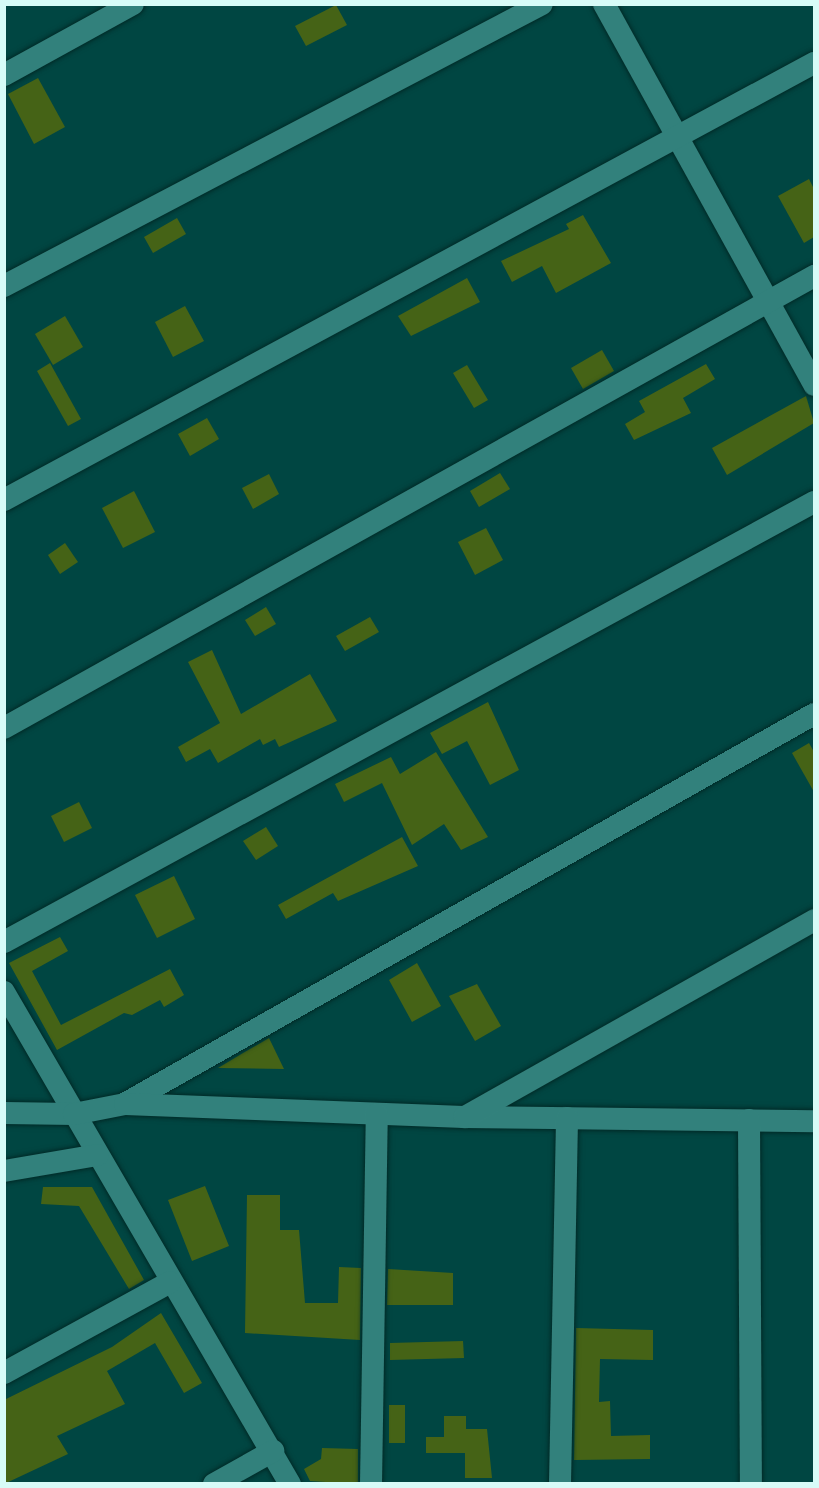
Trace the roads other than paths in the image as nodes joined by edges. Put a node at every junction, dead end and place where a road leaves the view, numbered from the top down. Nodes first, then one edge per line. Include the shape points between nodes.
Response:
1 (134, 4) edge
2 (542, 4) edge
3 (604, 4) edge
4 (814, 63) edge
5 (4, 75) edge
6 (679, 140) junction
7 (814, 276) edge
8 (4, 286) edge
9 (768, 301) junction
10 (814, 385) edge
11 (4, 500) edge
12 (814, 502) edge
13 (814, 714) edge
14 (4, 728) edge
15 (814, 921) edge
16 (4, 942) edge
17 (4, 992) edge
18 (125, 1104) junction
19 (4, 1113) edge
20 (74, 1114) junction
21 (377, 1114) junction
22 (464, 1117) junction
23 (567, 1118) junction
24 (749, 1120) junction
25 (814, 1120) edge
26 (98, 1155) junction
27 (4, 1172) edge
28 (170, 1282) junction
29 (4, 1373) edge
30 (273, 1451) junction
31 (214, 1484) edge
32 (290, 1484) edge
33 (371, 1484) edge
34 (560, 1484) edge
35 (751, 1484) edge

1 - 5 street
2 - 8 street
3 - 6 street
4 - 6 street
6 - 9 street
6 - 11 street
7 - 9 street
9 - 10 street
9 - 14 street
12 - 16 street
13 - 18 street
15 - 22 street
17 - 20 street
18 - 20 street
18 - 21 street
19 - 20 street
20 - 26 street
21 - 22 street
21 - 33 street
22 - 23 street
23 - 24 street
23 - 34 street
24 - 25 street
24 - 35 street
26 - 27 street
26 - 28 street
28 - 29 street
28 - 30 street
30 - 31 street
30 - 32 street

